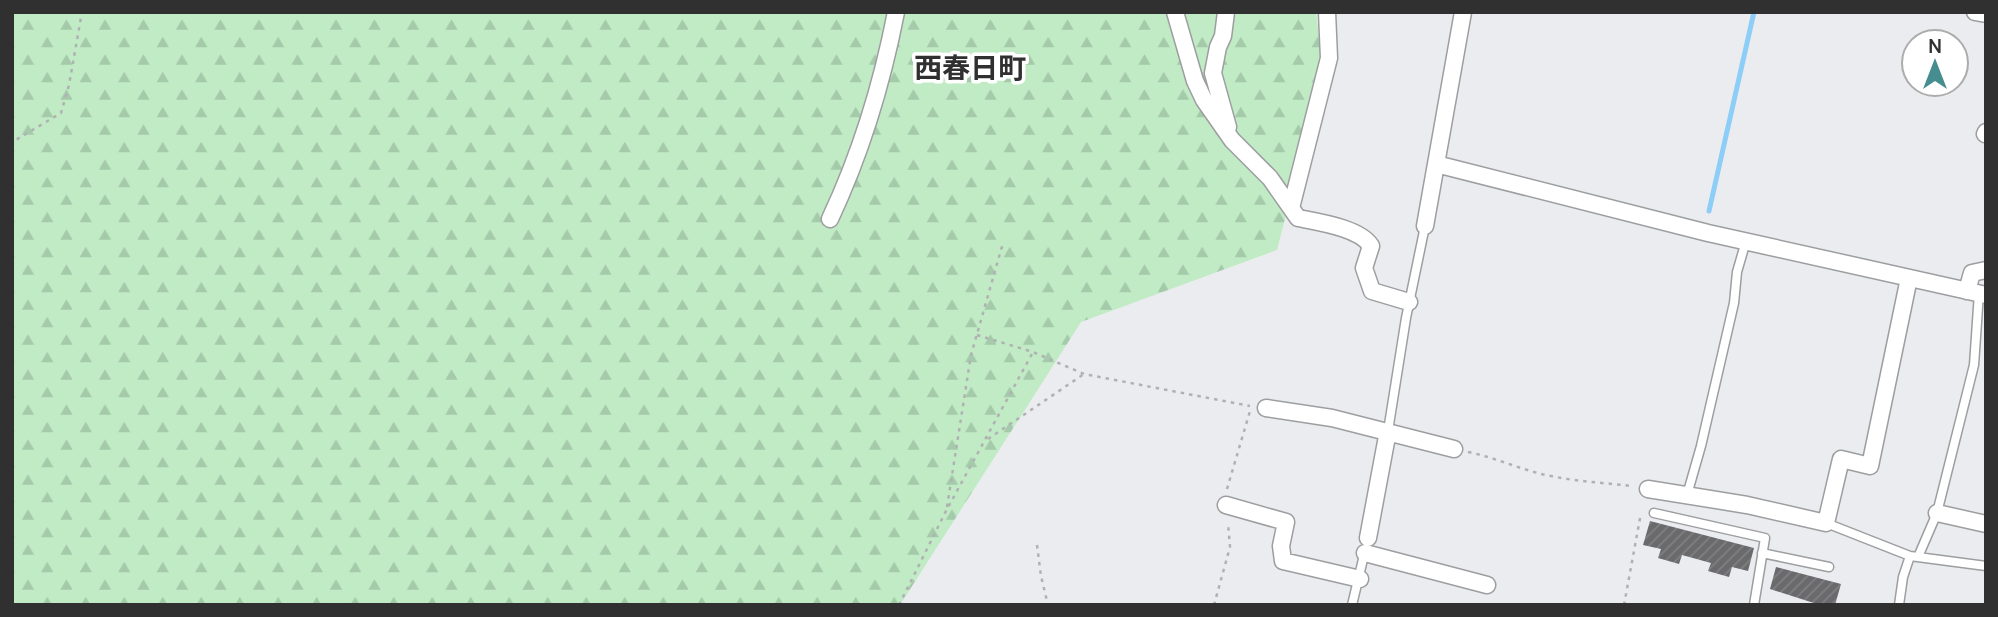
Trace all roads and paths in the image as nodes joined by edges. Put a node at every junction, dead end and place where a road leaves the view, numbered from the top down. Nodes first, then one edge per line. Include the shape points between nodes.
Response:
1 (82, 12) edge
2 (896, 12) edge
3 (1174, 12) edge
4 (1226, 12) edge
5 (1327, 12) edge
6 (1463, 12) edge
7 (1975, 12) edge
8 (1986, 15) edge
9 (1232, 140) junction
10 (12, 146) edge
11 (1436, 164) junction
12 (1291, 208) junction
13 (830, 219) dead end
14 (1425, 226) joint
15 (1746, 241) junction
16 (1003, 243) dead end
17 (1986, 270) edge
18 (1909, 278) junction
19 (1977, 293) edge
20 (1409, 302) junction
21 (977, 335) junction
22 (1033, 352) junction
23 (1084, 374) junction
24 (1266, 408) joint
25 (1388, 431) junction
26 (986, 440) junction
27 (1454, 449) joint
28 (1648, 489) junction
29 (1687, 495) junction
30 (1226, 505) dead end
31 (946, 511) junction
32 (1654, 513) dead end
33 (1937, 513) junction
34 (1826, 523) junction
35 (1986, 524) edge
36 (1037, 545) dead end
37 (1366, 546) junction
38 (1762, 553) junction
39 (1914, 557) junction
40 (1986, 566) edge
41 (1829, 567) dead end
42 (1360, 579) junction
43 (1487, 585) dead end
44 (900, 605) edge
45 (1048, 605) edge
46 (1352, 605) edge
47 (1624, 605) edge
48 (1754, 605) edge
49 (1899, 605) edge

1 - 10 path via 61,113
2 - 13 street via 860,147
3 - 9 street via 1195,81
4 - 9 street via 1213,73
5 - 12 street via 1329,58
6 - 11 street
7 - 8 street
9 - 12 street via 1270,178
11 - 14 street
11 - 15 street
12 - 20 street via 1298,218 1366,238 1371,246 1364,268 1372,291
14 - 20 lane
15 - 18 street
15 - 29 lane
16 - 21 path
17 - 19 street via 1972,274
18 - 19 street
18 - 34 street via 1870,466 1841,459
19 - 33 lane via 1974,365
20 - 25 lane
21 - 22 path
21 - 31 path
22 - 23 path
22 - 26 path
23 - 24 path
23 - 26 path
24 - 25 street
25 - 27 street
25 - 37 street
26 - 31 path
27 - 28 path via 1557,478
28 - 29 street
28 - 47 path
29 - 34 street
30 - 42 street via 1286,522 1283,561
31 - 44 path
32 - 38 lane via 1765,538
33 - 35 street
33 - 39 lane
34 - 39 lane
36 - 45 path
37 - 42 lane
37 - 43 street via 1448,583
38 - 41 lane
38 - 48 lane
39 - 40 lane
39 - 49 lane via 1903,577
42 - 46 lane

